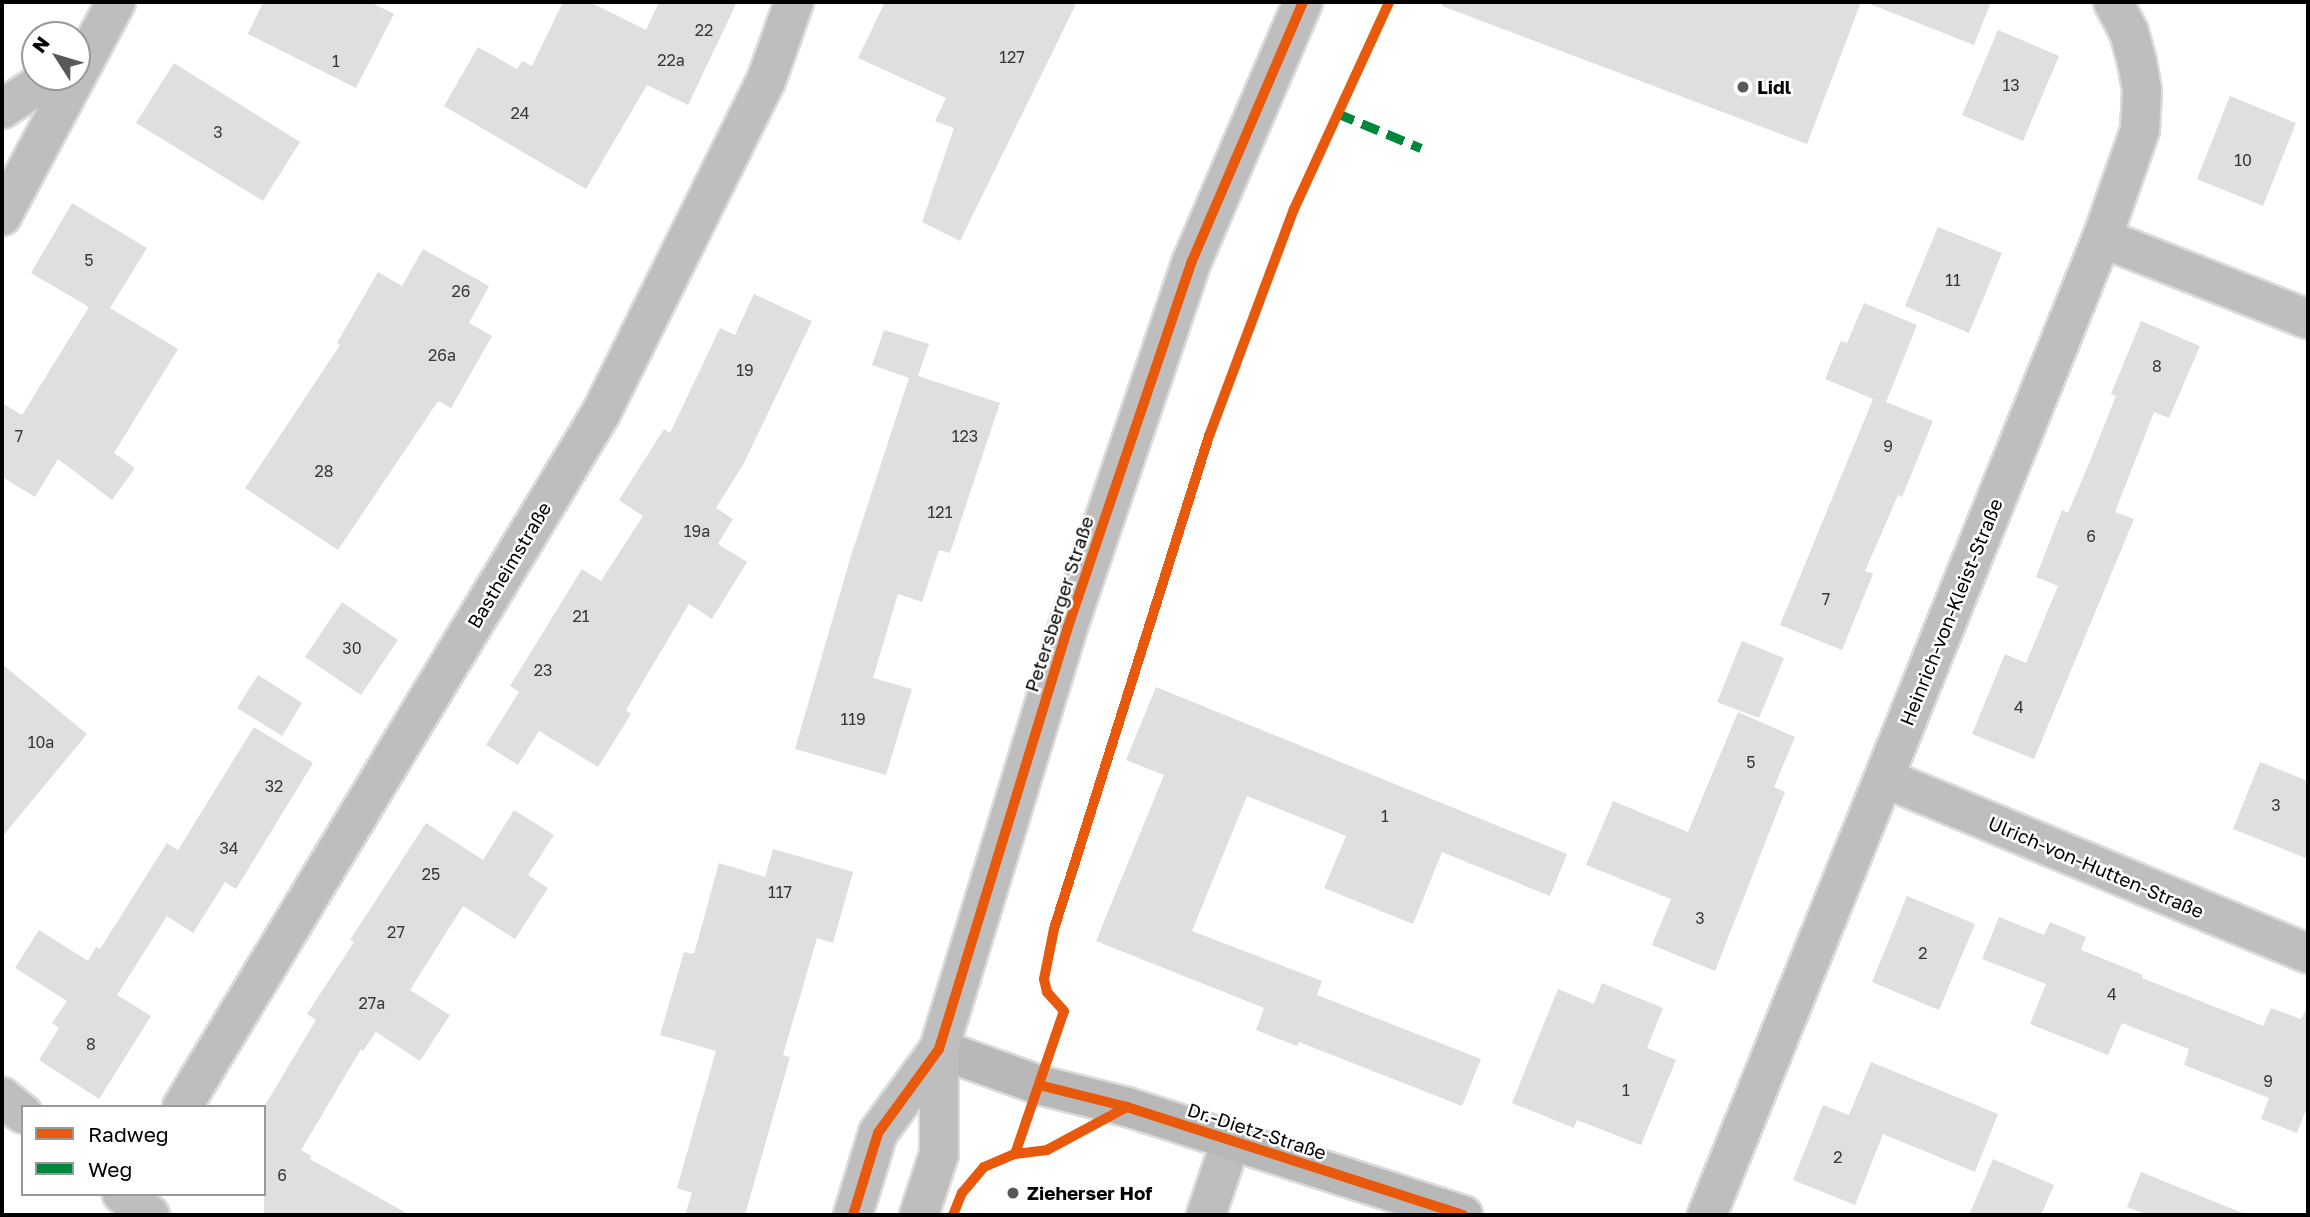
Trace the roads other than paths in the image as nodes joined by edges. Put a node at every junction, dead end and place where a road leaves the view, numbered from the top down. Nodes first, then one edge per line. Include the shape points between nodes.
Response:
1 (116, 2) edge
2 (794, 2) edge
3 (1303, 2) edge
4 (2113, 2) edge
5 (91, 48) edge
6 (29, 91) edge
7 (68, 91) edge
8 (2, 109) edge
9 (2, 216) edge
10 (2102, 238) junction
11 (2308, 319) edge
12 (1884, 778) junction
13 (2308, 954) edge
14 (939, 1049) junction
15 (2, 1097) edge
16 (183, 1105) edge
17 (21, 1112) edge
18 (1231, 1141) junction
19 (853, 1215) edge
20 (919, 1215) edge
21 (1206, 1215) edge
22 (1463, 1215) edge
23 (1707, 1215) edge

1 - 5 street
2 - 16 street, Bastheimstraße via 765,81 601,413
3 - 14 street, Petersberger Straße via 1188,274 1068,627
4 - 10 street, Heinrich-von-Kleist-Straße via 2129,32 2142,90 2140,130
6 - 8 street
7 - 9 street
10 - 11 street
10 - 12 street, Heinrich-von-Kleist-Straße
12 - 13 street, Ulrich-von-Hutten-Straße
12 - 23 street, Heinrich-von-Kleist-Straße
14 - 18 main road, Dr.-Dietz-Straße via 1039,1085 1127,1107
14 - 19 street, Petersberger Straße via 878,1133
14 - 20 street, Petersberger Straße via 939,1154
15 - 17 street
18 - 21 street
18 - 22 main road, Dr.-Dietz-Straße

